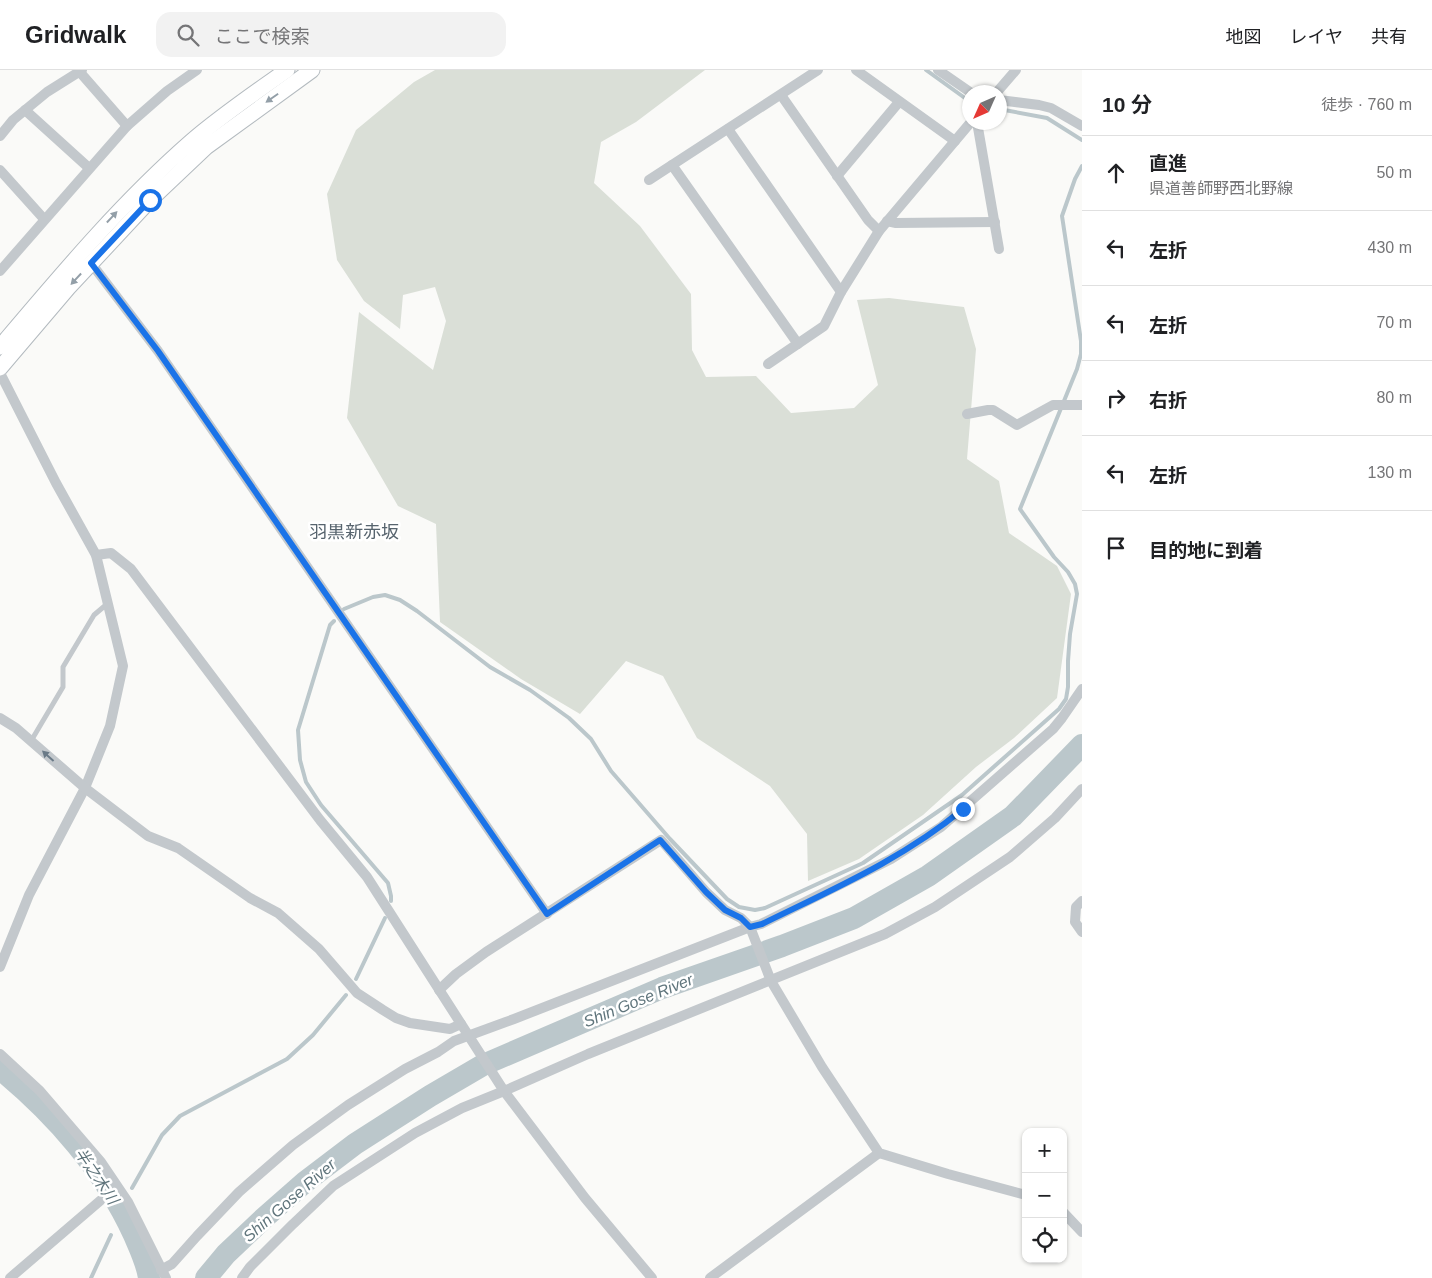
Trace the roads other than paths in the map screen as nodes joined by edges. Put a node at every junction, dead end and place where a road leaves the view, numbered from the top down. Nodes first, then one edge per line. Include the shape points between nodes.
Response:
1 (197, 70) edge
2 (287, 70) edge
3 (312, 70) edge
4 (818, 70) edge
5 (856, 70) edge
6 (938, 70) edge
7 (1016, 70) edge
8 (80, 71) edge
9 (1003, 85) edge
10 (962, 86) edge
11 (780, 95) junction
12 (1007, 101) edge
13 (899, 102) junction
14 (25, 110) junction
15 (127, 126) junction
16 (1082, 126) edge
17 (728, 129) junction
18 (964, 130) edge
19 (978, 130) edge
20 (0, 136) edge
21 (955, 141) junction
22 (672, 165) junction
23 (89, 168) junction
24 (0, 170) edge
25 (837, 176) junction
26 (649, 180) dead end
27 (44, 219) junction
28 (887, 221) junction
29 (994, 222) junction
30 (879, 230) junction
31 (999, 249) dead end
32 (91, 263) junction
33 (0, 271) edge
34 (841, 292) junction
35 (798, 344) junction
36 (0, 347) edge
37 (768, 364) dead end
38 (0, 368) edge
39 (0, 372) edge
40 (1077, 405) edge
41 (968, 414) dead end
42 (96, 555) junction
43 (107, 604) junction
44 (1082, 689) edge
45 (0, 718) edge
46 (31, 741) junction
47 (85, 788) junction
48 (1082, 789) edge
49 (1082, 901) edge
50 (547, 914) junction
51 (750, 927) junction
52 (1082, 932) edge
53 (0, 967) edge
54 (771, 981) junction
55 (439, 990) junction
56 (461, 1024) junction
57 (469, 1037) junction
58 (0, 1054) edge
59 (504, 1091) junction
60 (879, 1153) junction
61 (1022, 1194) edge
62 (101, 1200) dead end
63 (1067, 1216) edge
64 (1082, 1232) edge
65 (164, 1275) edge
66 (10, 1278) edge
67 (242, 1278) edge
68 (652, 1278) edge
69 (710, 1278) edge

1 - 15 street
36 -> 2 main road via 122,207 193,140
3 -> 32 main road via 206,147
4 - 11 street
5 - 13 street
6 - 10 street
7 - 9 street
8 - 14 street
8 - 15 street
11 - 17 street
11 - 25 street
12 - 16 street via 1051,108
13 - 21 street
13 - 25 street
14 - 20 street
14 - 23 street
15 - 23 street
17 - 22 street
17 - 34 street
18 - 21 street
19 - 29 street
21 - 28 street
22 - 26 street
22 - 35 street
23 - 27 street
24 - 27 street
25 - 30 street via 868,220
27 - 33 street
28 - 29 street via 896,224
28 - 30 street
29 - 31 street
30 - 34 street
32 -> 38 main road
32 - 50 street via 158,351
34 - 35 street via 824,326
35 - 37 street
39 - 42 street
40 - 41 street via 1053,404 1017,425 993,410
42 - 43 street
42 - 55 street via 110,553 132,569 320,820 368,877
43 - 46 lane via 94,615 63,667 63,687
43 - 47 street via 123,666 110,726
44 - 51 street via 1053,729 941,827 891,859 762,924
45 - 46 street
47 -> 46 street
47 - 53 street via 29,895
47 - 56 street via 148,836 178,848 250,898 278,913 319,949 357,993 383,1010 410,1023 450,1029
48 - 54 street via 1055,818 1010,857 935,907 885,934
49 - 52 street via 1076,907 1075,922
50 - 51 street via 660,840 706,892
50 - 55 street via 486,952
51 - 54 street
51 - 57 street
54 - 59 street
54 - 60 street via 822,1067
55 - 56 street
56 - 57 street
57 - 59 street
57 - 65 street via 454,1040 380,1084 293,1145 239,1192
58 - 65 street via 40,1091 101,1162 128,1202
59 - 67 street via 446,1116 333,1186
59 - 68 street via 585,1198
60 - 61 street
60 - 69 street
62 - 66 street
63 - 64 street

